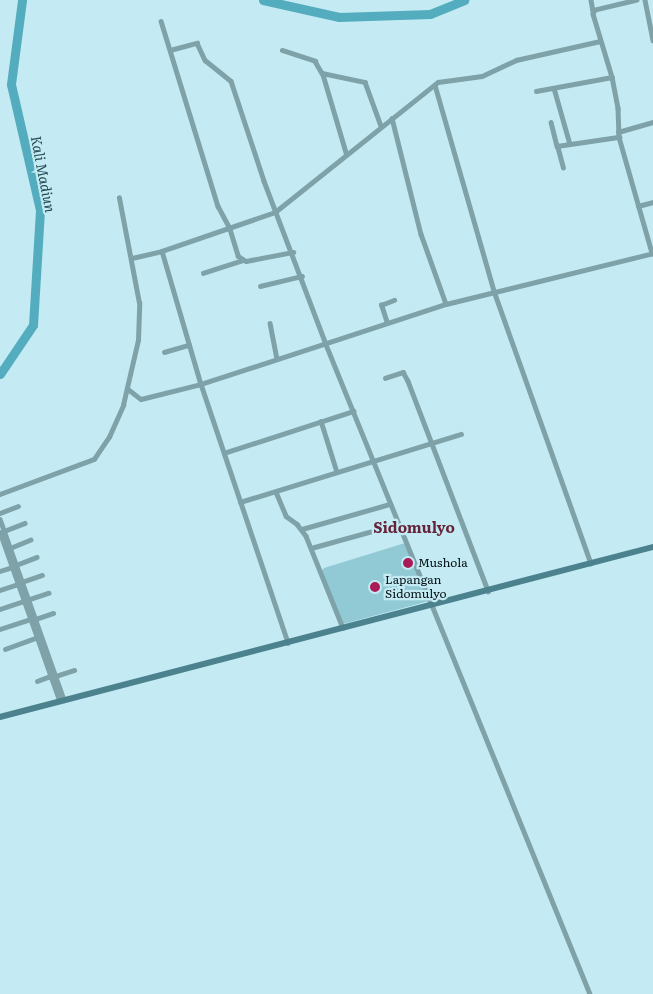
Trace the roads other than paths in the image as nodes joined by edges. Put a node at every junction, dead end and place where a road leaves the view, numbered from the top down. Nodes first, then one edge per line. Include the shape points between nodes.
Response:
1 (591, 0) edge
2 (637, 0) edge
3 (645, 0) edge
4 (593, 11) junction
5 (161, 21) dead end
6 (653, 40) edge
7 (600, 41) junction
8 (170, 50) junction
9 (282, 50) dead end
10 (322, 73) junction
11 (612, 77) junction
12 (435, 85) junction
13 (554, 88) junction
14 (536, 91) dead end
15 (392, 118) junction
16 (551, 122) dead end
17 (653, 122) edge
18 (381, 126) junction
19 (618, 134) junction
20 (570, 144) junction
21 (557, 146) junction
22 (346, 154) junction
23 (563, 168) dead end
24 (119, 198) dead end
25 (653, 202) edge
26 (638, 206) junction
27 (275, 212) junction
28 (230, 229) junction
29 (162, 251) junction
30 (293, 252) junction
31 (652, 253) edge
32 (132, 258) junction
33 (242, 260) junction
34 (203, 273) dead end
35 (302, 276) junction
36 (260, 286) dead end
37 (494, 291) junction
38 (394, 300) dead end
39 (446, 304) junction
40 (270, 323) dead end
41 (387, 323) junction
42 (325, 342) junction
43 (189, 345) junction
44 (164, 352) dead end
45 (277, 358) junction
46 (385, 378) dead end
47 (201, 384) junction
48 (128, 389) junction
49 (354, 411) junction
50 (321, 422) junction
51 (461, 434) dead end
52 (432, 443) junction
53 (224, 453) junction
54 (373, 461) junction
55 (337, 472) junction
56 (276, 492) junction
57 (0, 494) edge
58 (240, 502) junction
59 (390, 504) junction
60 (18, 506) dead end
61 (0, 513) edge
62 (0, 519) edge
63 (25, 523) dead end
64 (398, 524) junction
65 (302, 529) junction
66 (1, 532) edge
67 (30, 540) dead end
68 (653, 547) edge
69 (311, 548) junction
70 (8, 549) junction
71 (0, 553) edge
72 (37, 557) dead end
73 (591, 563) junction
74 (14, 566) junction
75 (0, 571) edge
76 (42, 575) dead end
77 (20, 583) junction
78 (0, 590) edge
79 (488, 591) junction
80 (48, 593) dead end
81 (28, 603) junction
82 (432, 604) junction
83 (0, 610) edge
84 (53, 613) dead end
85 (33, 619) junction
86 (343, 628) junction
87 (0, 630) edge
88 (38, 637) junction
89 (288, 643) junction
90 (5, 649) dead end
91 (74, 670) dead end
92 (54, 676) junction
93 (37, 681) dead end
94 (62, 701) junction
95 (0, 717) edge
96 (590, 994) edge

1 - 4 street
2 - 4 street
3 - 6 street
4 - 7 street
5 - 8 street
7 - 11 street
7 - 12 street via 516,60 482,76 444,80
8 - 27 street via 197,43 205,60 231,81
8 - 28 street via 218,206
9 - 10 street via 315,61
10 - 18 street via 364,82
10 - 22 street
11 - 13 street
11 - 19 street via 618,108
12 - 15 street
12 - 37 street
13 - 14 street
13 - 20 street
15 - 18 street
15 - 39 street via 421,234
16 - 21 street
17 - 19 street
18 - 22 street
19 - 20 street
19 - 26 street
20 - 21 street
21 - 23 street
22 - 27 street
24 - 32 street
25 - 26 street
26 - 31 street
27 - 28 street
27 - 30 street
28 - 29 street
28 - 33 street
29 - 32 street
29 - 43 street
30 - 33 street
30 - 35 street
31 - 37 street
32 - 48 street via 139,326
33 - 34 street
35 - 36 street
35 - 42 street
37 - 39 street
37 - 73 street
38 - 41 street via 380,305
39 - 41 street
40 - 45 street
41 - 42 street
42 - 45 street
42 - 49 street
43 - 44 street
43 - 47 street
45 - 47 street
46 - 52 street via 402,372 405,374
47 - 48 street via 142,399
47 - 53 street
48 - 57 street via 109,437 94,459
49 - 50 street
49 - 54 street
50 - 53 street
50 - 55 street
51 - 52 street
52 - 54 street
52 - 79 street
53 - 58 street
54 - 55 street
54 - 59 street
55 - 56 street
56 - 58 street
56 - 65 street via 286,516
58 - 89 street
59 - 64 street
59 - 65 street
60 - 61 street
62 - 66 street
63 - 66 street
64 - 69 street
64 - 82 street
65 - 69 street
66 - 70 street
67 - 70 street
68 - 73 main road
69 - 86 street
70 - 71 street
70 - 74 street
72 - 74 street
73 - 79 main road
74 - 75 street
74 - 77 street
76 - 77 street
77 - 78 street
77 - 81 street
79 - 82 main road
80 - 81 street
81 - 83 street
81 - 85 street
82 - 86 main road
82 - 96 street
84 - 85 street
85 - 87 street
85 - 88 street
85 - 92 street
86 - 89 main road
88 - 90 street
88 - 92 street
89 - 94 main road
91 - 92 street
92 - 93 street
92 - 94 street
94 - 95 main road

